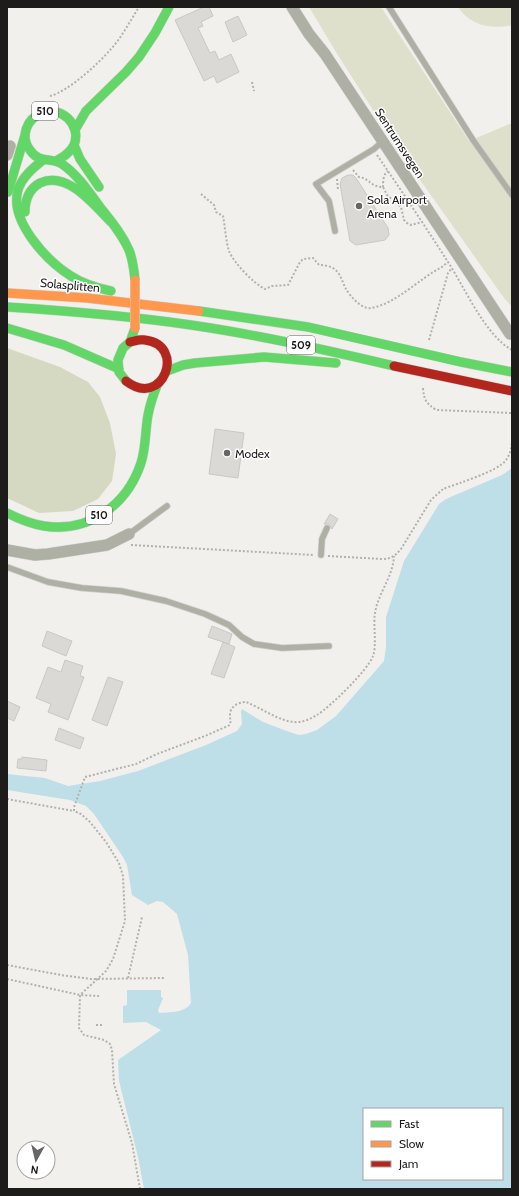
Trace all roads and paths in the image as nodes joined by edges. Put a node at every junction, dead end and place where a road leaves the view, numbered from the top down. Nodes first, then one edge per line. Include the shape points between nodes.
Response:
1 (139, 7) edge
2 (169, 7) edge
3 (292, 7) edge
4 (389, 7) edge
5 (252, 82) dead end
6 (254, 91) dead end
7 (43, 98) dead end
8 (67, 109) dead end
9 (54, 111) junction
10 (75, 130) junction
11 (25, 135) junction
12 (383, 141) junction
13 (74, 145) junction
14 (43, 160) junction
15 (56, 161) junction
16 (352, 168) dead end
17 (388, 171) dead end
18 (383, 187) junction
19 (7, 194) edge
20 (104, 194) dead end
21 (201, 194) dead end
22 (512, 195) edge
23 (111, 222) junction
24 (422, 222) dead end
25 (26, 231) junction
26 (335, 231) dead end
27 (448, 262) dead end
28 (7, 292) edge
29 (127, 296) junction
30 (171, 298) dead end
31 (7, 307) edge
32 (210, 311) junction
33 (7, 328) edge
34 (150, 334) junction
35 (511, 334) edge
36 (429, 340) dead end
37 (130, 342) junction
38 (512, 350) edge
39 (342, 364) dead end
40 (364, 368) dead end
41 (119, 369) junction
42 (166, 372) junction
43 (512, 372) edge
44 (158, 383) junction
45 (479, 385) junction
46 (134, 386) junction
47 (423, 387) dead end
48 (512, 391) edge
49 (137, 397) dead end
50 (141, 409) dead end
51 (512, 413) edge
52 (146, 435) junction
53 (166, 506) dead end
54 (7, 513) edge
55 (327, 528) dead end
56 (129, 534) joint
57 (7, 550) edge
58 (321, 555) dead end
59 (394, 556) dead end
60 (7, 567) edge
61 (329, 646) dead end
62 (7, 799) edge
63 (74, 811) junction
64 (142, 917) dead end
65 (7, 965) edge
66 (128, 978) junction
67 (165, 978) dead end
68 (7, 979) edge
69 (97, 979) junction
70 (80, 995) junction
71 (99, 996) dead end
72 (96, 1024) dead end
73 (102, 1025) dead end
74 (140, 1189) edge

1 - 7 path via 112,48 75,83 57,94
2 - 10 main road via 137,59 85,113
3 - 12 street, Sentrumsvegen
4 - 22 lane via 473,140
5 - 6 path
8 - 9 main road, 510
9 - 10 main road, 510 via 64,114
9 - 11 main road, 510 via 38,114 31,120
10 - 13 main road
11 - 14 main road, 510 via 30,151
11 - 19 main road
12 - 26 lane via 316,184 329,201
12 - 35 street, Sentrumsvegen
13 - 15 main road via 64,158
13 - 20 main road via 87,172
14 - 15 main road
14 - 25 main road, 509 via 25,175 19,185 16,204 18,216
15 - 23 main road via 82,183
16 - 18 path via 359,178 366,179 376,187
17 - 18 path via 384,177
18 - 24 path via 387,195 401,207 407,223
21 - 27 path via 214,204 216,212 223,216 229,252 249,278 265,289 288,285 300,262 313,258 319,265 334,269 348,293 362,306 372,308 397,298
23 - 25 main road via 72,186 62,181 48,180 36,186 28,196 25,203
23 - 37 main road, bridge via 123,238 135,270 136,328
25 - 29 main road, 509 via 45,257 63,271 89,285
28 - 29 main road, Solasplitten / 509
29 - 32 main road, 509
29 - 34 main road, 509 via 145,296
30 - 32 main road, 509
31 - 45 main road, 509 via 120,316 251,335
32 - 43 main road, 509 via 308,327
33 - 41 main road via 65,346
34 - 37 main road
34 - 42 main road via 166,353
36 - 38 path via 448,273 452,268 488,328 505,347
37 - 41 main road via 120,354
39 - 42 main road, 509 via 264,357 195,362
40 - 45 main road, 509 via 430,381
41 - 46 main road via 127,382
42 - 44 main road, 510
44 - 46 main road via 142,388
44 - 52 main road, 510 via 148,415
45 - 48 main road, 509
46 - 49 main road
47 - 51 path via 424,398 436,410
50 - 52 main road, 510
52 - 54 main road, 510 via 144,453 129,489 105,512 71,526 50,527 29,523
53 - 56 lane
55 - 58 lane via 322,539
56 - 57 street via 107,545 55,553 35,555
59 - 63 path via 394,567 374,614 373,656 359,676 318,714 302,722 294,722 246,702 239,702 230,715 230,725 136,764 85,777
60 - 61 lane via 48,582 121,591 166,601 206,614 229,625 254,644 282,648
62 - 63 path
63 - 69 path via 90,822 106,842 119,863 123,876 125,921 113,959 106,971
64 - 66 path
65 - 69 path
66 - 67 path
66 - 69 path
68 - 70 path
69 - 70 path
70 - 71 path
70 - 74 path via 81,1032 104,1040 110,1044 112,1050 114,1084 132,1143
72 - 73 path

